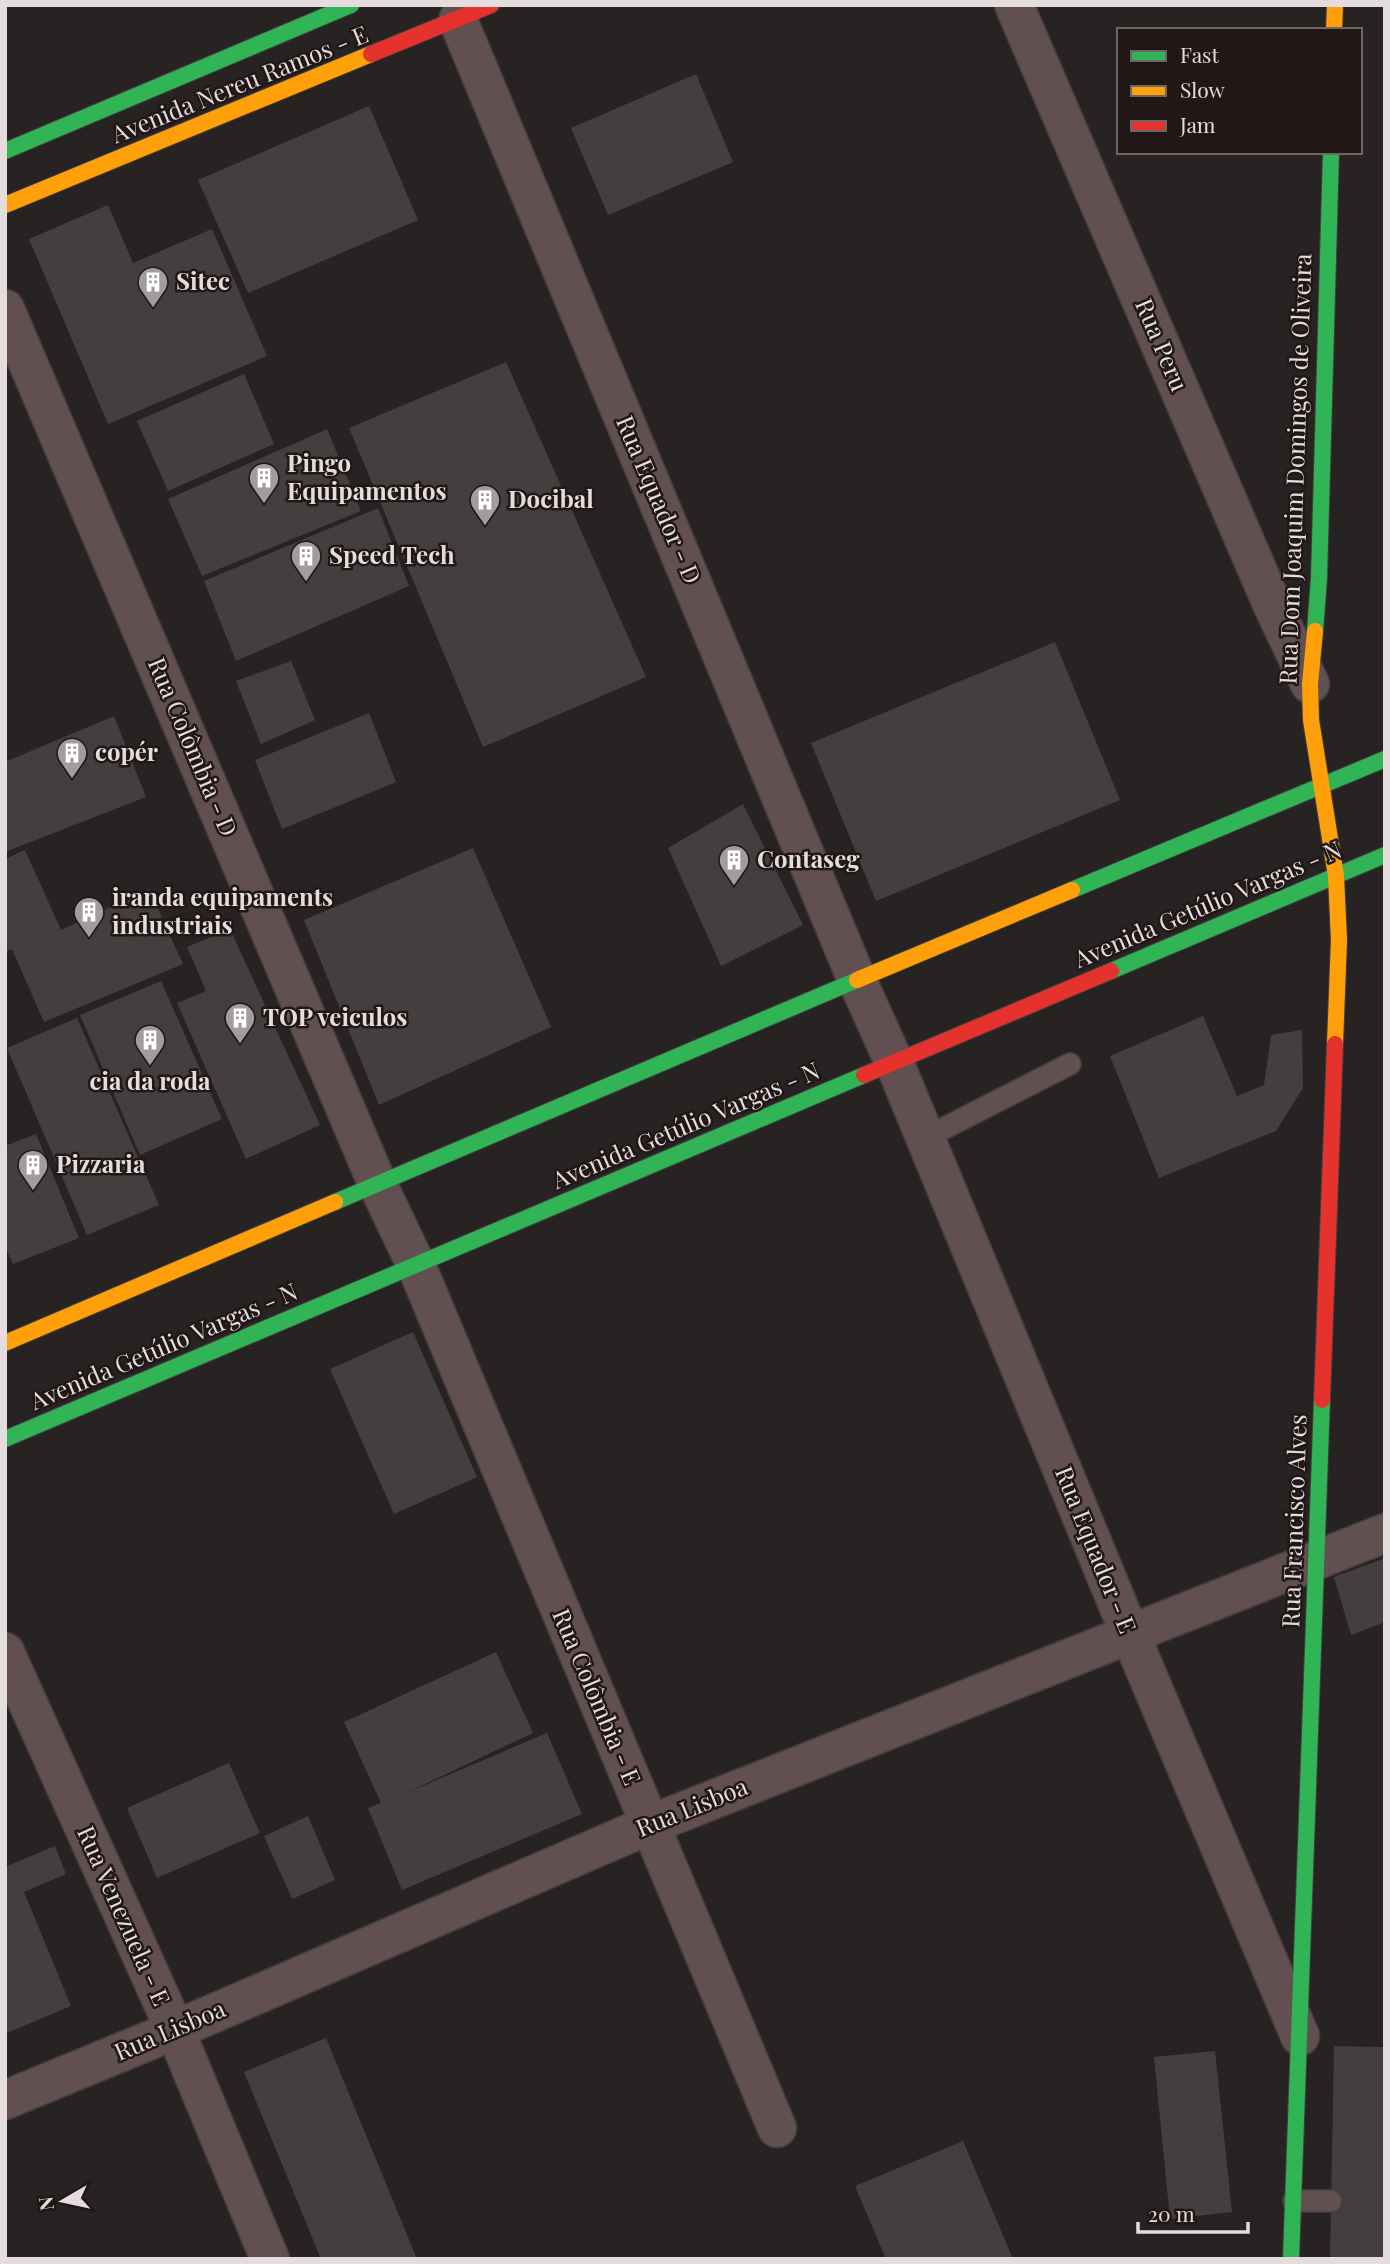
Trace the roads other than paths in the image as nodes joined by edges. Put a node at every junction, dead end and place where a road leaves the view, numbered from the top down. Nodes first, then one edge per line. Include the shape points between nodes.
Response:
1 (351, 5) edge
2 (1014, 5) edge
3 (1335, 5) edge
4 (475, 13) edge
5 (1334, 28) edge
6 (5, 151) edge
7 (1331, 154) edge
8 (5, 205) edge
9 (5, 309) edge
10 (1310, 684) junction
11 (1385, 759) edge
12 (1320, 787) junction
13 (1385, 855) edge
14 (1336, 876) junction
15 (858, 980) junction
16 (894, 1062) junction
17 (1070, 1064) dead end
18 (925, 1138) junction
19 (378, 1185) junction
20 (416, 1265) junction
21 (5, 1343) edge
22 (5, 1439) edge
23 (1385, 1533) edge
24 (1317, 1559) junction
25 (1129, 1634) junction
26 (5, 1652) edge
27 (649, 1825) junction
28 (175, 2030) junction
29 (1300, 2036) junction
30 (5, 2100) edge
31 (777, 2128) dead end
32 (1294, 2201) junction
33 (1331, 2201) dead end
34 (270, 2259) edge
35 (1291, 2259) edge

1 - 6 street, Avenida Nereu Ramos - E
2 - 10 street, Rua Peru
3 - 5 street
4 - 8 street, Avenida Nereu Ramos - E
4 - 15 street, Rua Equador - D
7 - 10 street, Rua Dom Joaquim Domingos de Oliveira via 1319,578
9 - 19 street, Rua Colômbia - D
10 - 12 street, Rua Dom Joaquim Domingos de Oliveira
11 - 12 street
12 - 14 street, Rua Francisco Alves
12 - 15 street
13 - 14 street, Avenida Getúlio Vargas - N
14 - 16 street, Avenida Getúlio Vargas - N
14 - 24 street, Rua Francisco Alves via 1339,940
15 - 16 street, Rua Equador - D
15 - 19 street
16 - 18 street, Rua Equador - E
16 - 20 street, Avenida Getúlio Vargas - N
17 - 18 lane
18 - 25 street, Rua Equador - E
19 - 20 street, Rua Colômbia - D
19 - 21 street
20 - 22 street, Avenida Getúlio Vargas - N
20 - 27 street, Rua Colômbia - E
23 - 24 street, Rua Lisboa
24 - 25 street, Rua Lisboa
24 - 29 street, Rua Francisco Alves
25 - 27 street, Rua Lisboa
25 - 29 street, Rua Equador - E
26 - 28 street, Rua Venezuela - E
27 - 28 street, Rua Lisboa
27 - 31 street, Rua Colômbia - E
28 - 30 street, Rua Lisboa
28 - 34 street, Rua Venezuela - E
29 - 32 street, Rua Francisco Alves
32 - 33 lane
32 - 35 street, Rua Francisco Alves

